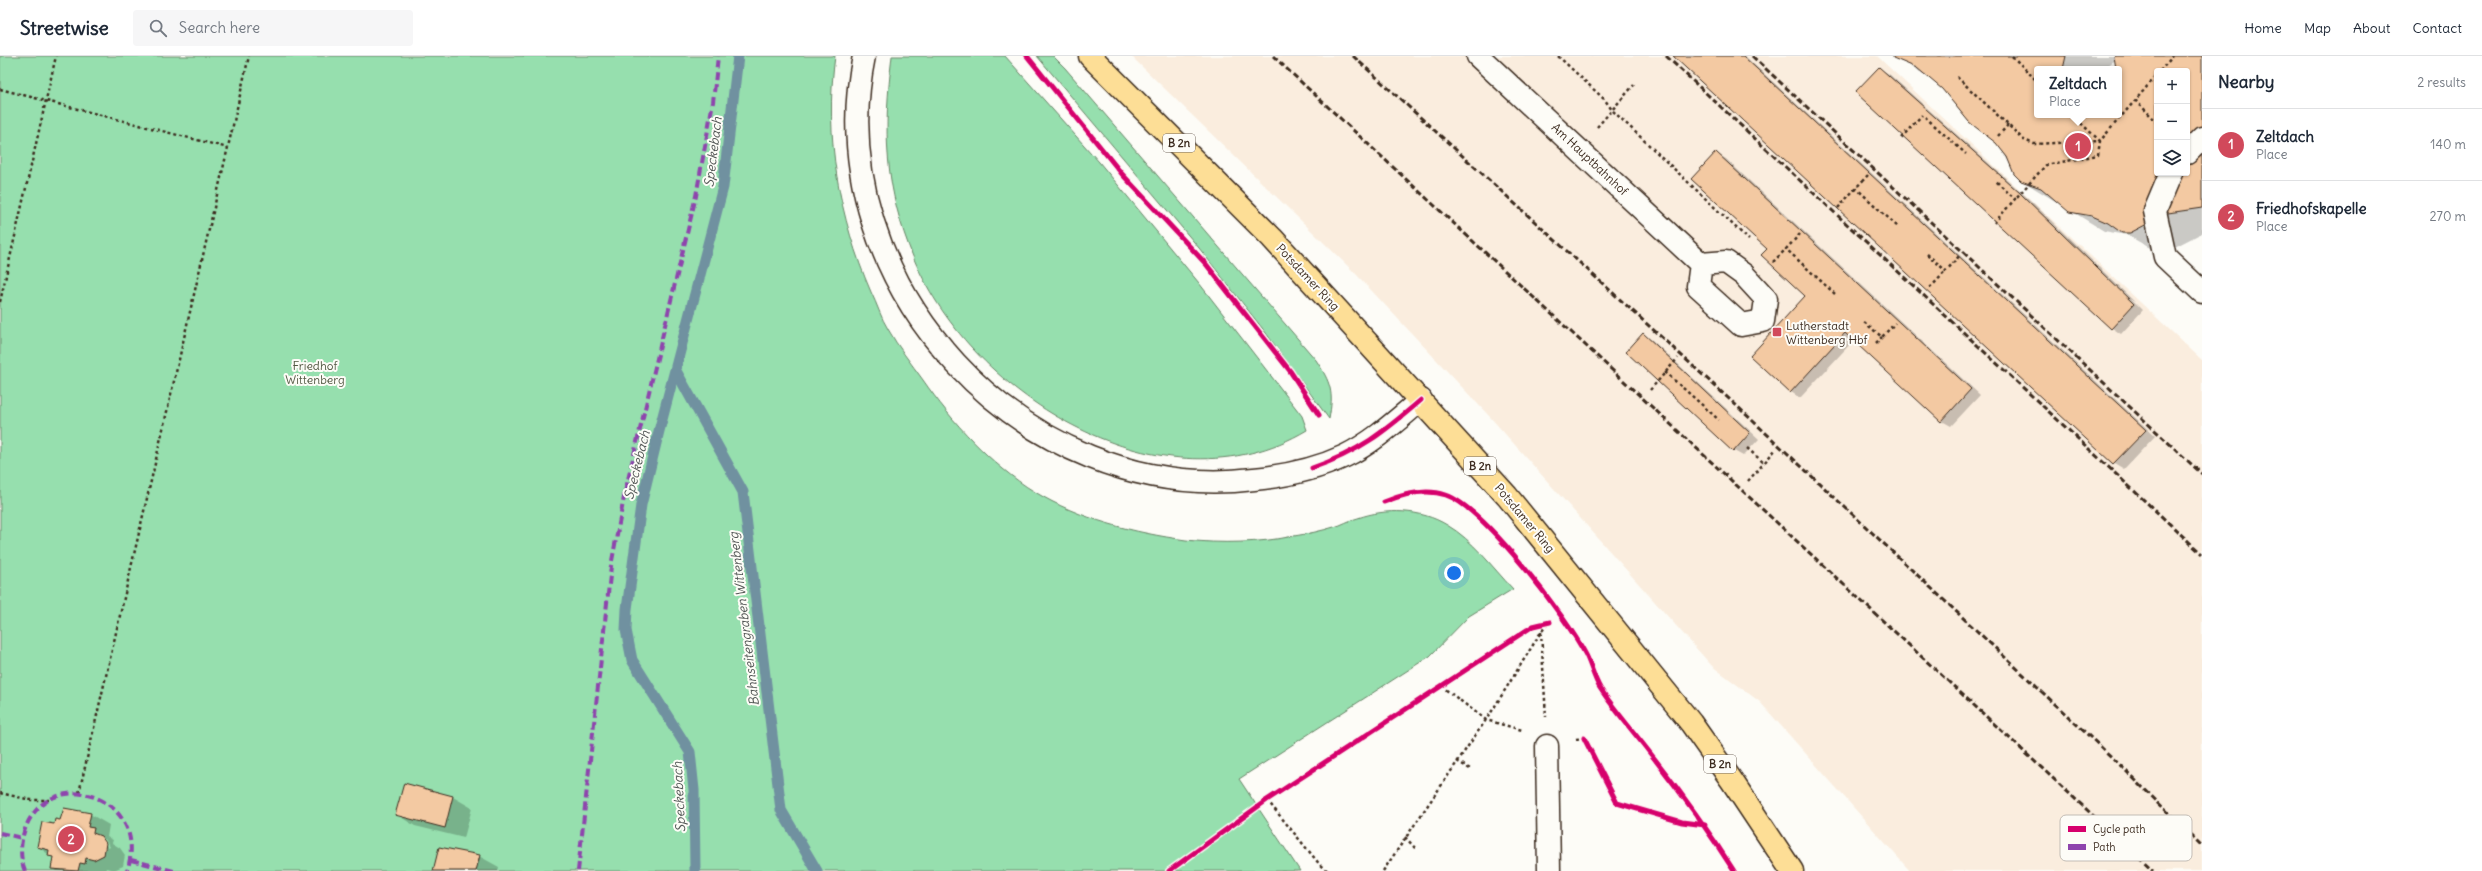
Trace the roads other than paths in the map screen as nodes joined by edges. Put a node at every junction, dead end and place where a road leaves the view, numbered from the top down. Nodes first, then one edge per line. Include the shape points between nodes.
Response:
1 (864, 56) edge
2 (1090, 56) edge
3 (1478, 56) edge
4 (2202, 138) edge
5 (2190, 150) edge
6 (2170, 176) edge
7 (1701, 264) dead end
8 (2202, 292) edge
9 (1421, 400) junction
10 (1547, 746) dead end
11 (1549, 871) edge
12 (1792, 871) edge

1 - 9 street via 859,149 870,214 886,261 906,297 958,366 988,394 1055,442 1092,459 1158,477 1206,483 1275,477 1312,468 1346,455 1382,433
2 - 9 main road, Potsdamer Ring / B 2n via 1272,238
3 - 7 street, Am Hauptbahnhof
4 - 5 street
6 - 8 street via 2155,211 2165,256
9 - 12 main road, Potsdamer Ring / B 2n via 1507,496 1691,723
10 - 11 street

